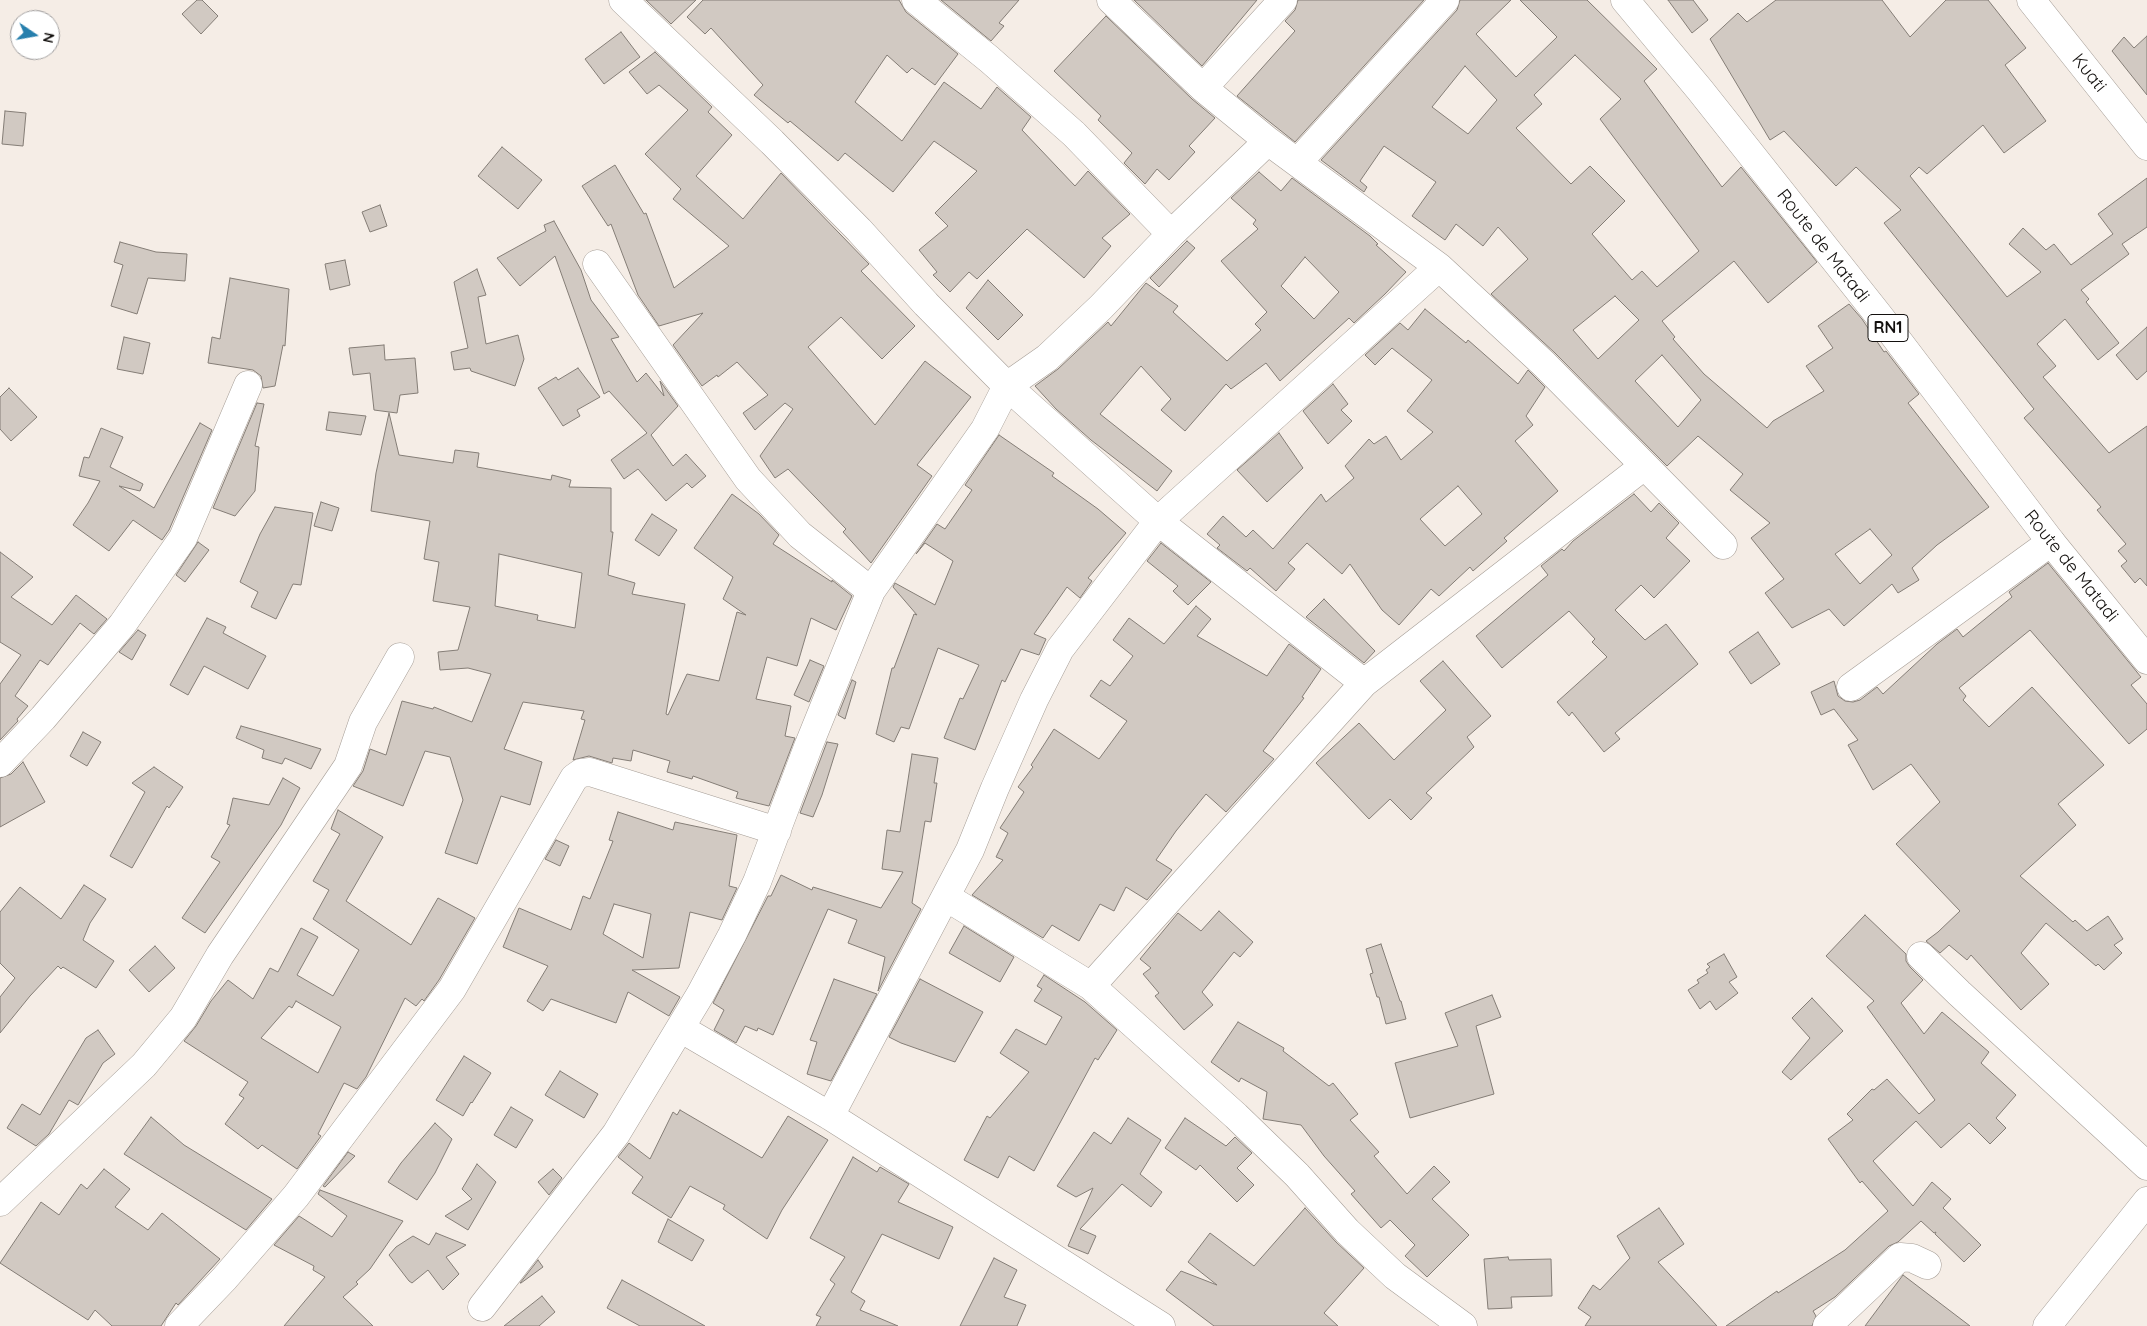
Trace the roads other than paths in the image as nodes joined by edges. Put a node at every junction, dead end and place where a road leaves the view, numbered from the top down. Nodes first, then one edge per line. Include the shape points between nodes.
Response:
1 (623, 0) edge
2 (916, 0) edge
3 (1111, 0) edge
4 (1283, 0) edge
5 (1445, 0) edge
6 (1625, 0) edge
7 (2030, 0) edge
8 (1204, 88) junction
9 (1268, 141) junction
10 (2147, 146) edge
11 (1298, 162) junction
12 (1171, 234) junction
13 (597, 264) dead end
14 (1439, 267) junction
15 (248, 385) dead end
16 (1007, 386) junction
17 (1644, 466) junction
18 (1158, 521) junction
19 (2051, 542) junction
20 (1723, 545) dead end
21 (871, 591) junction
22 (400, 656) dead end
23 (2147, 660) edge
24 (1364, 683) junction
25 (1851, 686) dead end
26 (0, 763) edge
27 (777, 831) junction
28 (946, 897) junction
29 (1921, 956) dead end
30 (1090, 986) junction
31 (680, 1028) junction
32 (830, 1116) junction
33 (2147, 1166) edge
34 (0, 1202) edge
35 (2147, 1202) edge
36 (1927, 1264) dead end
37 (482, 1306) dead end
38 (179, 1326) edge
39 (1161, 1326) edge
40 (1462, 1326) edge
41 (1827, 1326) edge
42 (2047, 1326) edge

1 - 16 main road via 772,142
2 - 12 main road via 1074,134
3 - 8 main road
4 - 8 main road
5 - 11 main road
6 - 19 main road, Route de Matadi / RN1 via 1880,317
7 - 10 main road, Kuati
8 - 9 main road
9 - 11 main road
9 - 12 main road
11 - 14 main road
12 - 16 main road via 1047,358
13 - 21 main road via 748,479 800,535
14 - 17 main road via 1544,364
14 - 18 main road
15 - 26 main road via 183,538 122,625
16 - 18 main road
16 - 21 main road via 985,429
17 - 20 main road
17 - 24 main road
18 - 24 main road
18 - 28 main road via 1060,649
19 - 23 main road, Route de Matadi / RN1
19 - 25 main road
21 - 27 main road
22 - 34 main road via 363,722 348,766 220,955 183,1018 144,1065
24 - 30 main road
27 - 31 main road via 732,935
27 - 38 main road via 590,772 574,778 452,990 296,1196
28 - 30 main road
28 - 32 main road
29 - 33 main road
30 - 40 main road via 1297,1175 1347,1231 1388,1269
31 - 32 main road
31 - 37 main road via 616,1134
32 - 39 main road
35 - 42 main road
36 - 41 main road via 1900,1257

